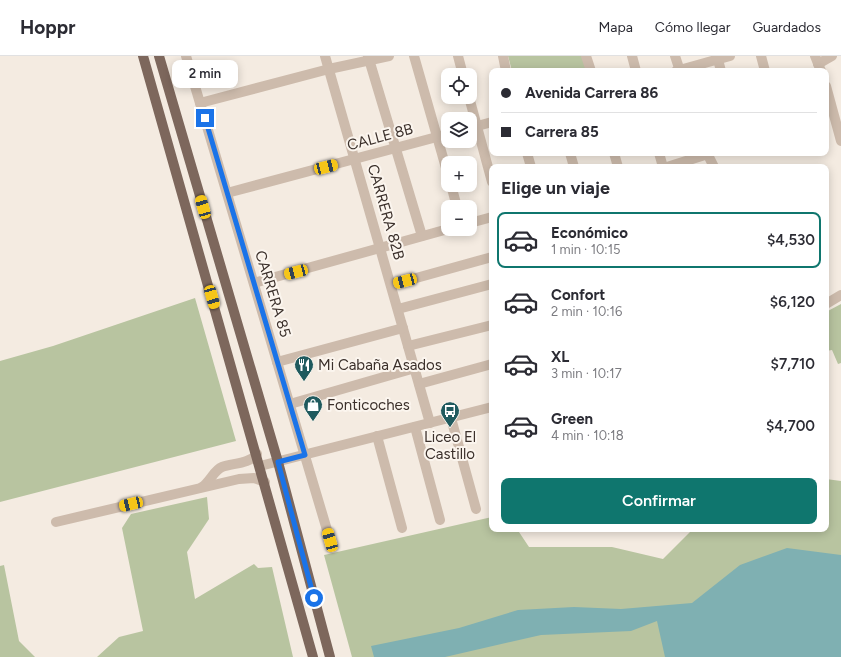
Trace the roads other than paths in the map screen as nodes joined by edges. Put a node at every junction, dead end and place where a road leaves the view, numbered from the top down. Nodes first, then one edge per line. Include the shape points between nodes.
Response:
1 (143, 56) edge
2 (159, 56) edge
3 (186, 56) edge
4 (325, 56) edge
5 (389, 56) edge
6 (414, 56) edge
7 (458, 56) edge
8 (503, 56) edge
9 (586, 56) edge
10 (632, 56) edge
11 (675, 56) edge
12 (730, 56) edge
13 (760, 56) edge
14 (832, 56) edge
15 (369, 58) edge
16 (717, 58) edge
17 (818, 64) edge
18 (461, 68) edge
19 (505, 68) edge
20 (590, 68) edge
21 (635, 68) edge
22 (677, 68) edge
23 (687, 68) edge
24 (720, 68) edge
25 (764, 68) edge
26 (329, 69) junction
27 (829, 97) edge
28 (200, 103) junction
29 (489, 123) edge
30 (477, 126) edge
31 (441, 136) edge
32 (477, 136) edge
33 (437, 137) junction
34 (841, 141) edge
35 (396, 149) junction
36 (442, 156) edge
37 (701, 156) edge
38 (355, 160) junction
39 (676, 164) edge
40 (489, 173) edge
41 (227, 193) junction
42 (489, 218) edge
43 (477, 221) edge
44 (441, 231) edge
45 (422, 236) junction
46 (380, 248) junction
47 (489, 258) edge
48 (254, 284) junction
49 (391, 285) junction
50 (489, 285) edge
51 (841, 295) edge
52 (829, 302) edge
53 (398, 309) junction
54 (489, 326) edge
55 (403, 328) junction
56 (408, 346) junction
57 (277, 362) junction
58 (489, 365) edge
59 (414, 368) junction
60 (419, 384) junction
61 (290, 404) junction
62 (489, 410) edge
63 (451, 418) junction
64 (430, 423) junction
65 (415, 427) junction
66 (377, 436) junction
67 (257, 454) junction
68 (305, 455) junction
69 (278, 462) junction
70 (260, 466) junction
71 (265, 482) junction
72 (200, 488) junction
73 (476, 509) dead end
74 (440, 520) dead end
75 (56, 522) dead end
76 (402, 528) dead end
77 (330, 540) dead end
78 (313, 657) edge
79 (330, 657) edge

1 - 67 main road
2 - 69 main road
3 - 28 street, CARRERA 85
4 - 26 street, CARRERA 82B
5 - 15 street
6 - 33 street
7 - 18 street
8 - 19 street
9 - 20 street
10 - 21 street
11 - 22 street
12 - 16 street
13 - 25 street
14 - 17 street
15 - 26 street
15 - 35 street
16 - 23 street
16 - 24 street
26 - 28 street
26 - 38 street, CARRERA 82B
27 - 34 street
28 - 41 street, CARRERA 85
29 - 30 street
31 - 33 street, CALLE 8B
32 - 40 street
33 - 35 street, CALLE 8B
33 - 36 street
35 - 38 street, CALLE 8B
35 - 45 street
37 - 39 street
38 - 41 street, CALLE 8B
38 - 46 street, CARRERA 82B
41 - 48 street, CARRERA 85
42 - 43 street
44 - 45 street
45 - 46 street
46 - 48 street
46 - 49 street, CARRERA 82B
47 - 49 street
48 - 57 street, CARRERA 85
49 - 53 street, CARRERA 82B
50 - 53 street
51 - 52 street
53 - 55 street, CARRERA 82B
54 - 56 street
55 - 56 street, CARRERA 82B
55 - 57 street
56 - 59 street, CARRERA 82B
57 - 61 street, CARRERA 85
58 - 60 street
59 - 60 street, CARRERA 82B
59 - 61 street
60 - 64 street, CARRERA 82B
61 - 68 street, CARRERA 85
62 - 63 street
63 - 64 street
63 - 73 street
64 - 65 street
65 - 66 street
65 - 74 street
66 - 68 street
66 - 76 street
67 - 70 main road
67 - 72 street via 252,458 222,467
68 - 69 street
68 - 77 street, CARRERA 85
69 - 70 street
69 - 79 main road
70 - 71 main road
71 - 72 street via 244,478
71 - 78 main road
72 - 75 street

